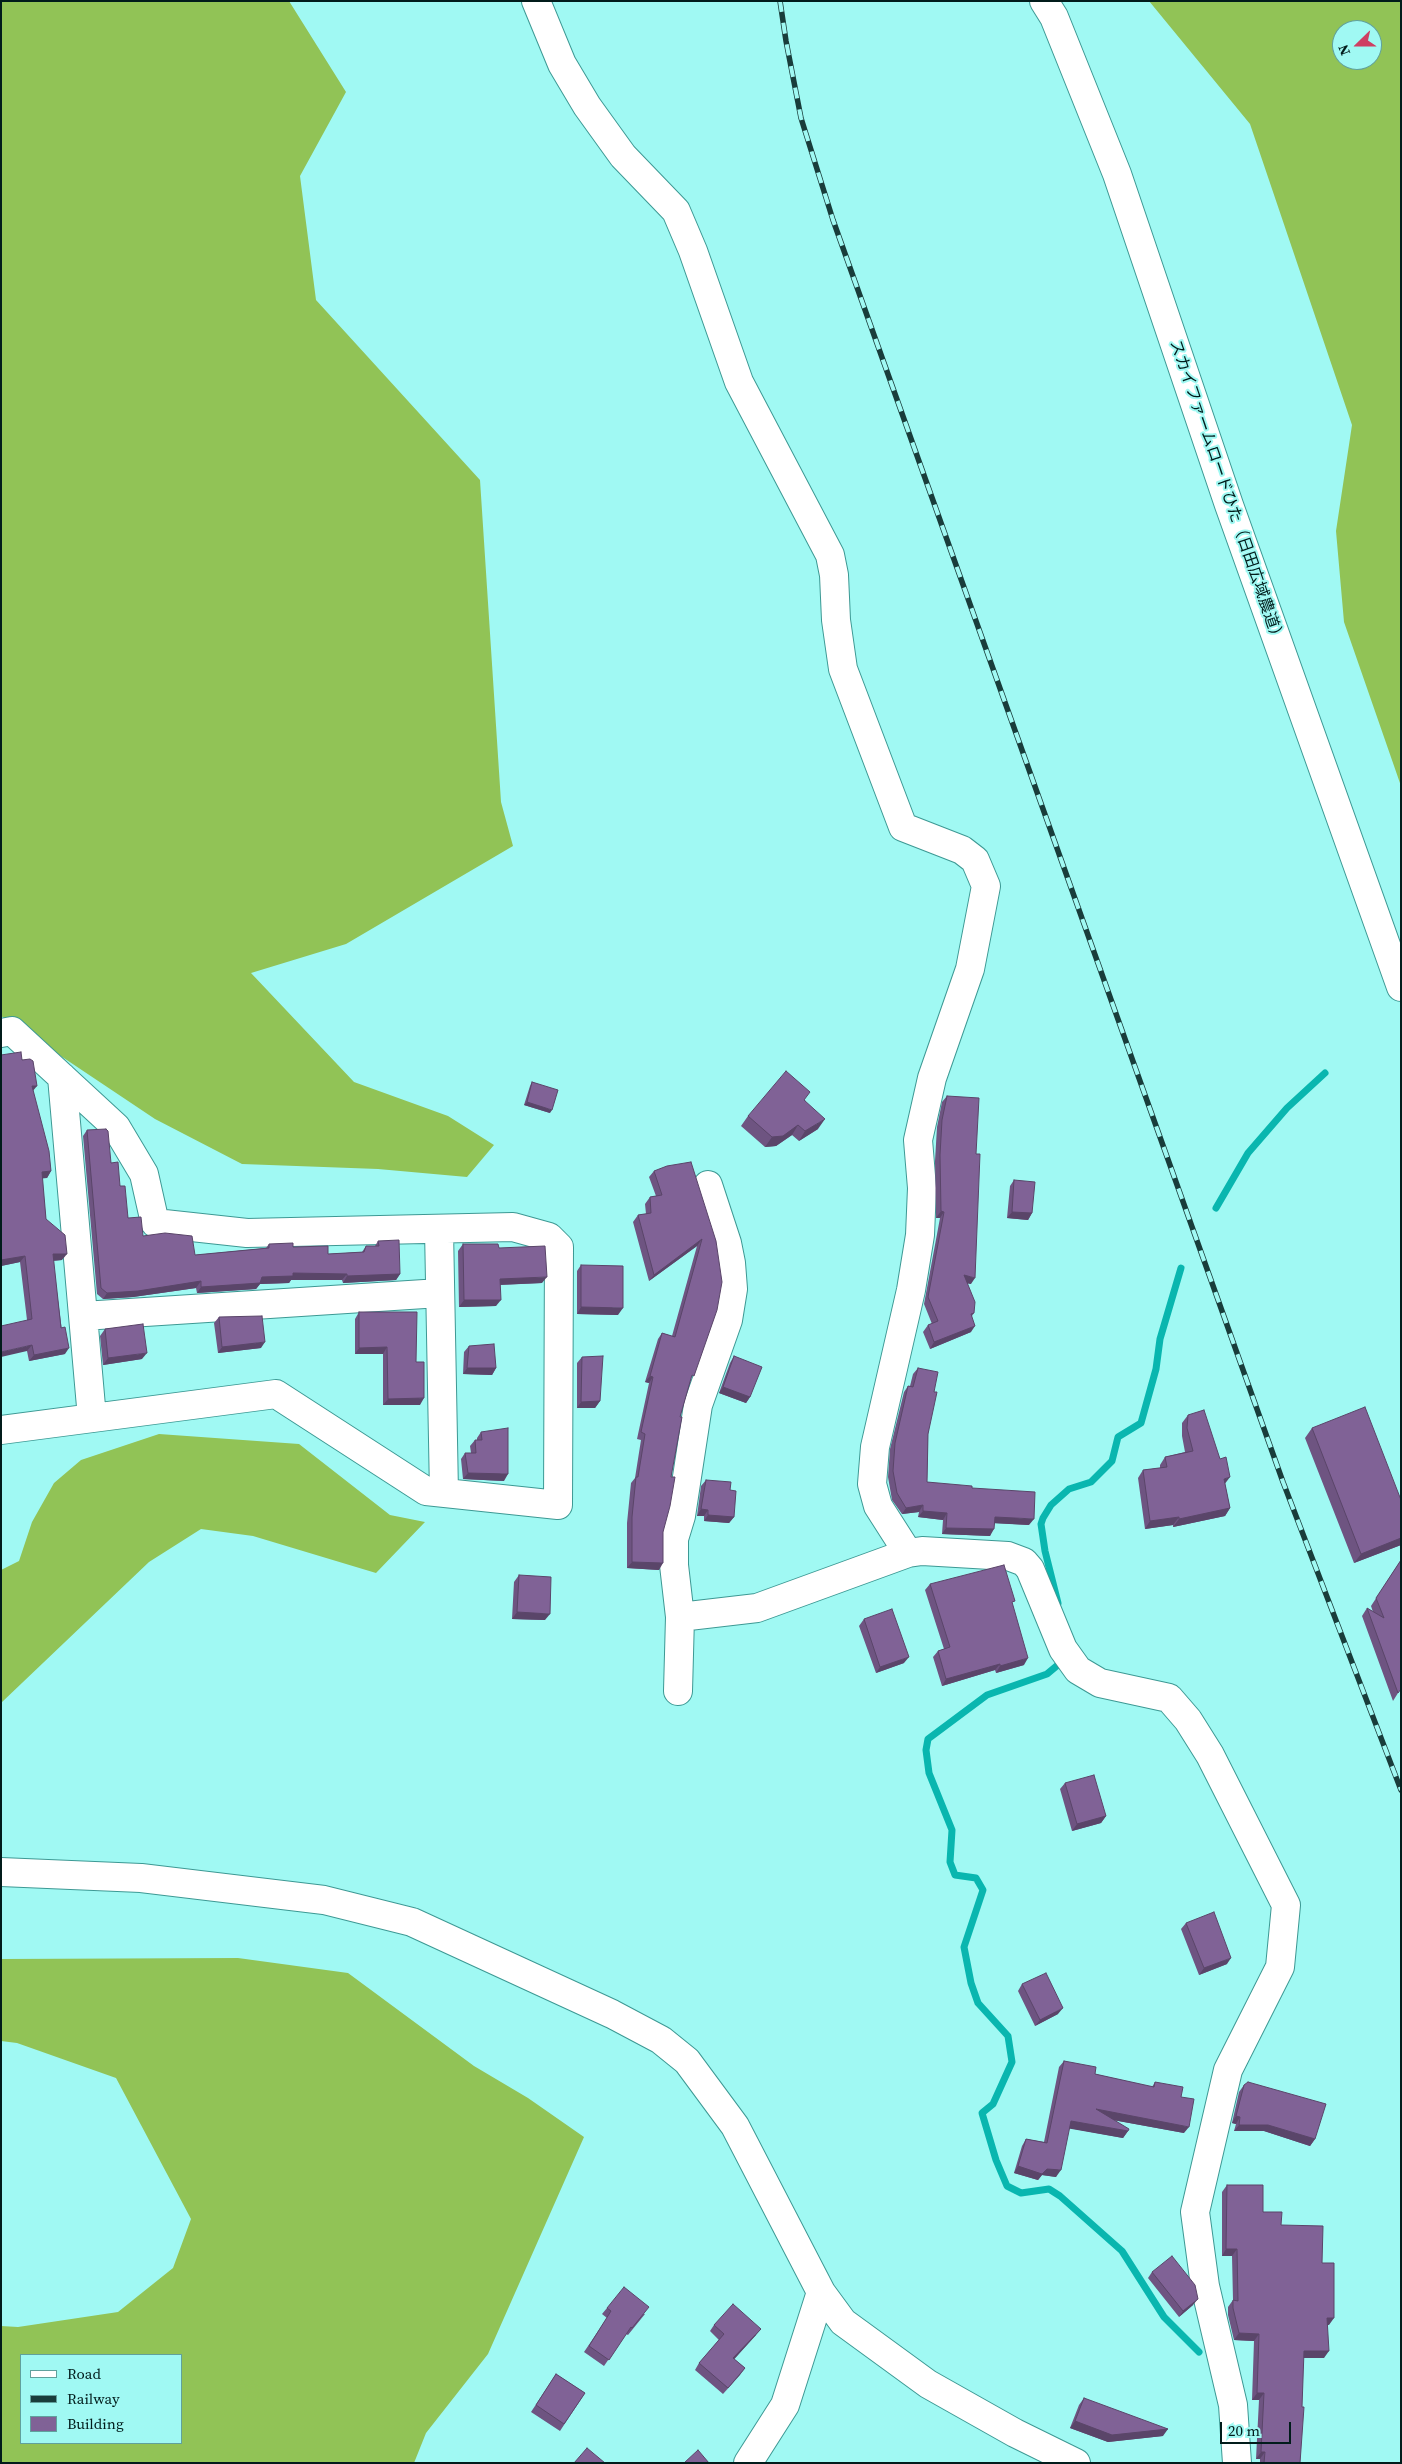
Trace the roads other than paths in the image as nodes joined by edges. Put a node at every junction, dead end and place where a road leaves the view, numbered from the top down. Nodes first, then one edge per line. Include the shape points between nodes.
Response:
1 (536, 1) edge
2 (1044, 1) edge
3 (1401, 986) edge
4 (1, 1033) edge
5 (62, 1077) junction
6 (708, 1185) dead end
7 (439, 1229) junction
8 (440, 1293) junction
9 (83, 1316) junction
10 (92, 1418) junction
11 (1, 1430) edge
12 (444, 1493) junction
13 (908, 1554) junction
14 (680, 1617) junction
15 (678, 1691) dead end
16 (1, 1872) edge
17 (821, 2292) junction
18 (1237, 2461) edge
19 (748, 2463) edge
20 (1076, 2463) edge

1 - 13 street via 562,64 587,106 623,156 676,210 739,382 830,555 843,669 903,827 962,850 975,860 986,886 970,969 932,1078 918,1140 922,1188 920,1235 875,1447 872,1484 878,1506
2 - 3 street, スカイファームロードひた（日田広域農道） via 1054,17 1118,174 1229,506
4 - 5 street via 12,1031
5 - 7 street via 116,1127 144,1174 155,1223 246,1233
5 - 9 street
6 - 14 street via 726,1242 733,1289 728,1320 698,1405 681,1516 674,1539
7 - 8 street
7 - 12 street via 513,1227 549,1237 558,1247 558,1505
8 - 9 street
8 - 12 street
9 - 10 street
10 - 11 street
10 - 12 street via 276,1394 426,1491
13 - 14 street via 757,1608
13 - 18 street via 922,1551 992,1554 1024,1562 1036,1579 1070,1659 1100,1683 1169,1698 1188,1720 1210,1755 1286,1904 1280,1967 1228,2070 1195,2212 1205,2286 1233,2405
14 - 15 street
16 - 17 street via 141,1878 324,1900 412,1922 612,2014 661,2040 687,2061 735,2126
17 - 19 street via 785,2405
17 - 20 street via 843,2322 928,2384

